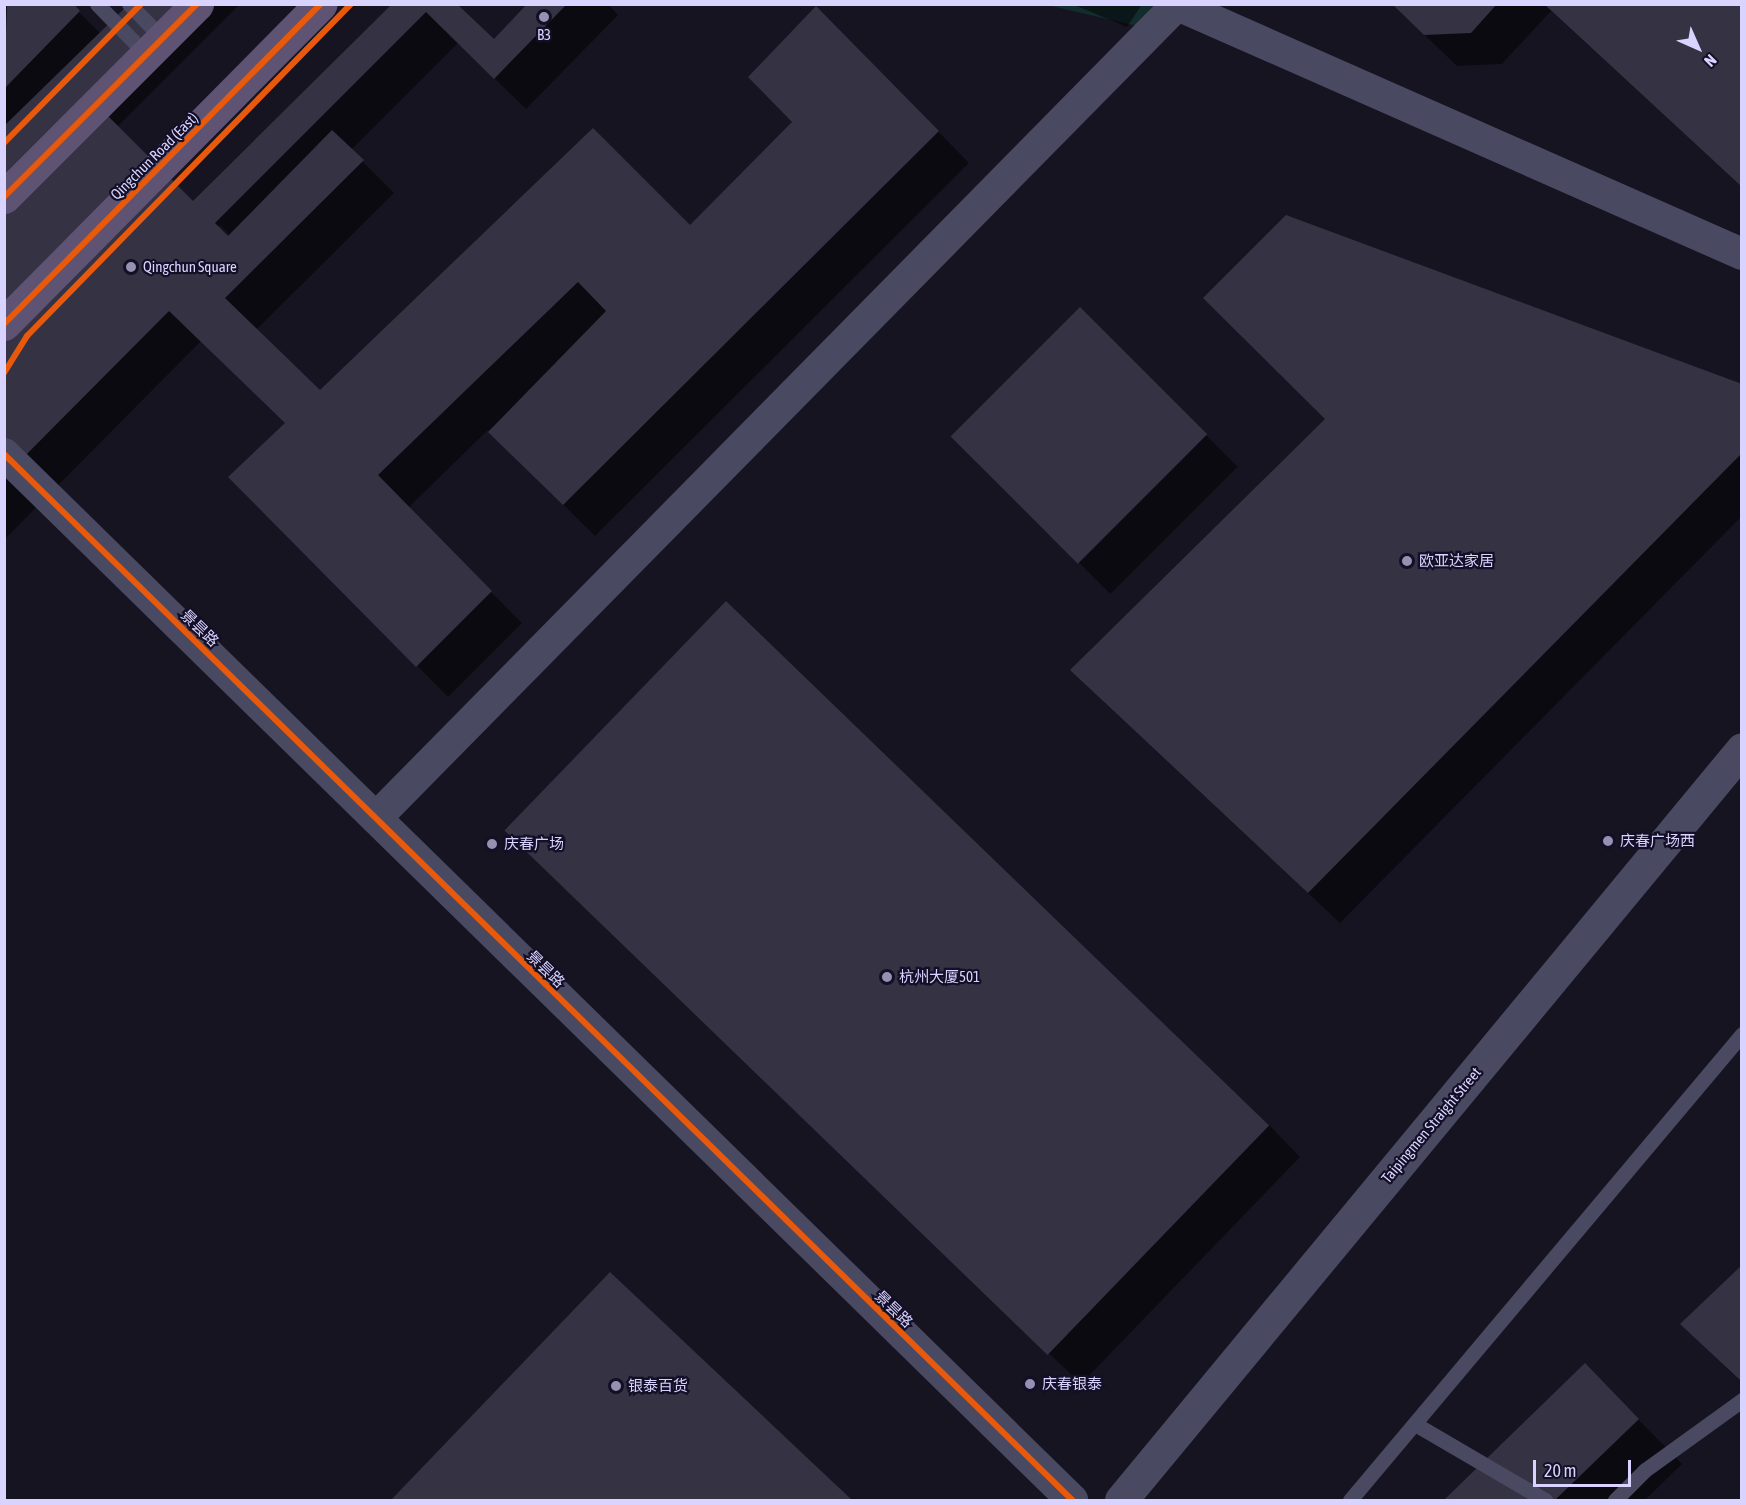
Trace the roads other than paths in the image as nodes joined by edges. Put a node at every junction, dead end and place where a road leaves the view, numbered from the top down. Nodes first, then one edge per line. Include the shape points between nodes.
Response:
1 (97, 4) edge
2 (129, 4) edge
3 (197, 4) edge
4 (321, 4) edge
5 (1178, 5) edge
6 (155, 47) junction
7 (4, 197) edge
8 (1742, 254) edge
9 (4, 324) edge
10 (4, 454) edge
11 (1742, 749) edge
12 (376, 818) junction
13 (1742, 1034) edge
14 (1742, 1400) edge
15 (1415, 1424) junction
16 (1072, 1500) edge
17 (1121, 1500) edge
18 (1350, 1500) edge
19 (1545, 1500) edge
20 (1615, 1500) edge

1 - 6 lane
2 - 6 lane
3 - 6 main road
4 - 9 main road, Qingchun Road (East)
5 - 8 street
5 - 12 street
6 - 7 main road
10 - 12 street, 景昙路
11 - 17 street, Taipingmen Straight Street
12 - 16 street, 景昙路
13 - 15 lane
14 - 20 lane via 1645,1470
15 - 18 lane
15 - 19 lane

